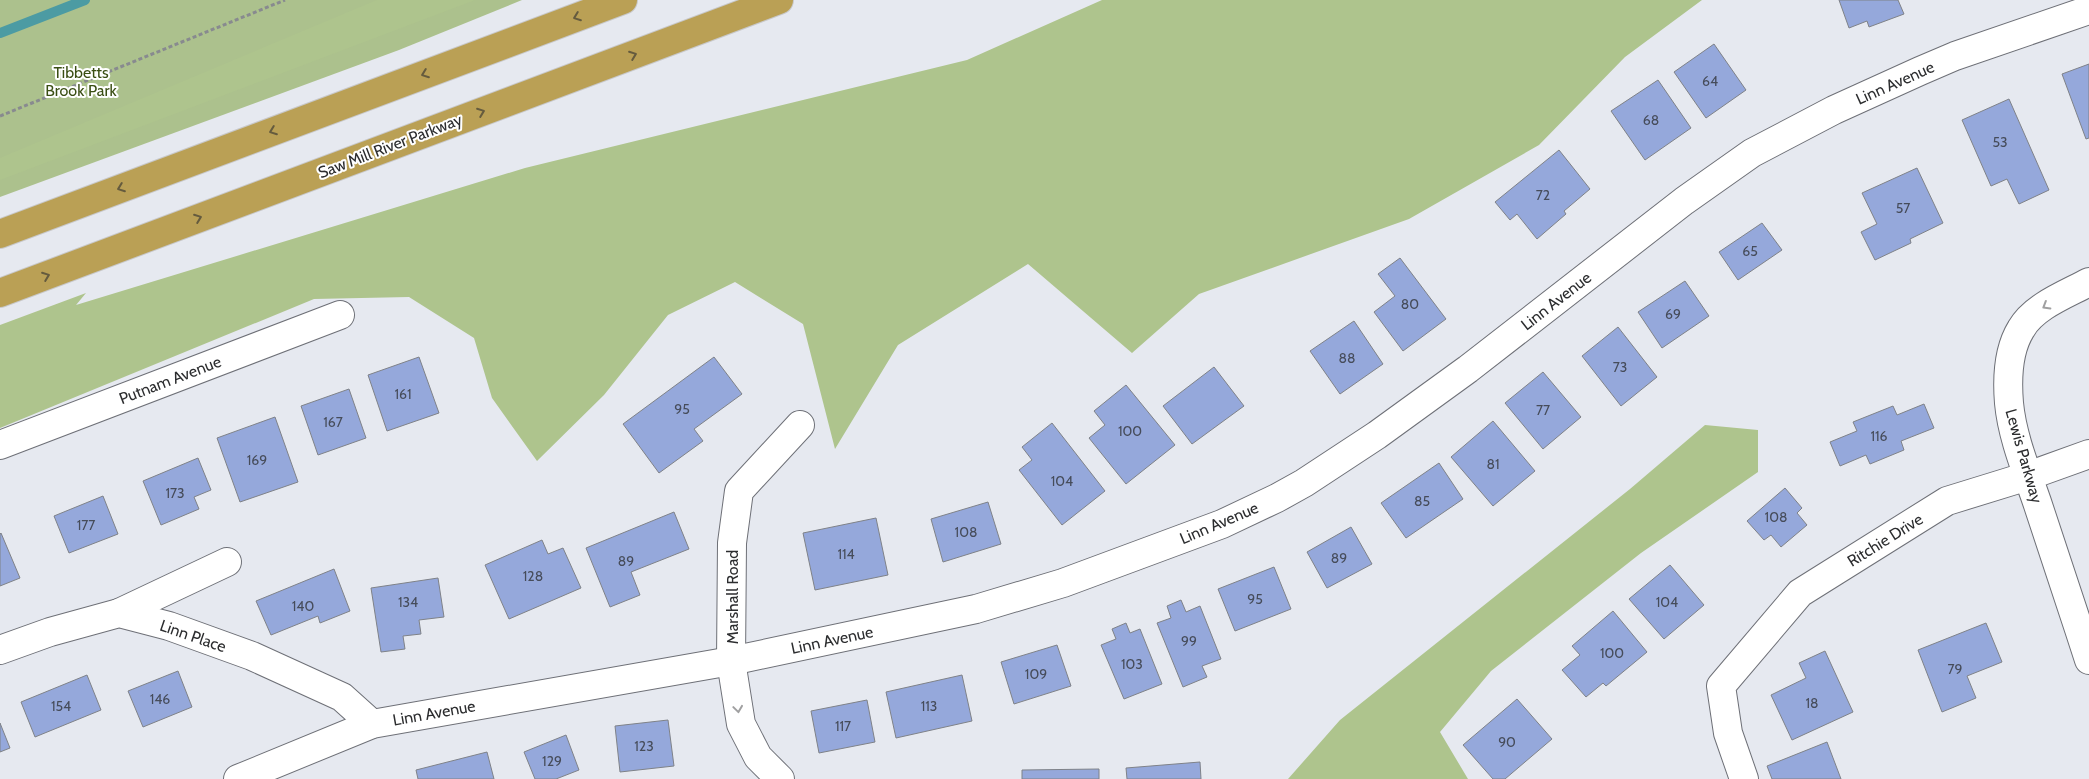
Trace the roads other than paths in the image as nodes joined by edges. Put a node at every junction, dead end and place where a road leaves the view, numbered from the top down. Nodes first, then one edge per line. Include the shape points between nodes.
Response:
1 (623, 0) edge
2 (780, 0) edge
3 (2089, 10) edge
4 (0, 234) edge
5 (2089, 282) edge
6 (0, 293) edge
7 (340, 315) dead end
8 (800, 425) dead end
9 (0, 445) edge
10 (2089, 454) edge
11 (2028, 476) junction
12 (227, 562) dead end
13 (119, 613) junction
14 (0, 650) edge
15 (2089, 660) edge
16 (731, 661) junction
17 (372, 724) junction
18 (238, 779) edge
19 (780, 779) edge
20 (1744, 779) edge

1 -> 4 highway
6 -> 2 highway, Saw Mill River Parkway
3 - 16 street, Linn Avenue via 1920,71 1834,110 1752,153 1684,201 1414,409 1331,466 1277,498 1222,524 1021,597
5 -> 11 street, Lewis Parkway via 2027,320 2014,346 2010,362 2009,403
7 - 9 street, Putnam Avenue
8 - 16 street, Marshall Road via 739,492 732,543
10 - 11 street, Ritchie Drive
11 - 15 street, Lewis Parkway
11 - 20 street, Ritchie Drive via 1946,501 1800,593 1721,686 1728,733
12 - 13 street
13 - 14 street
13 - 17 street, Linn Place via 168,626 252,656 342,697
16 - 17 street, Linn Avenue
16 -> 19 street, Marshall Road via 741,724 758,757
17 - 18 street, Linn Avenue

